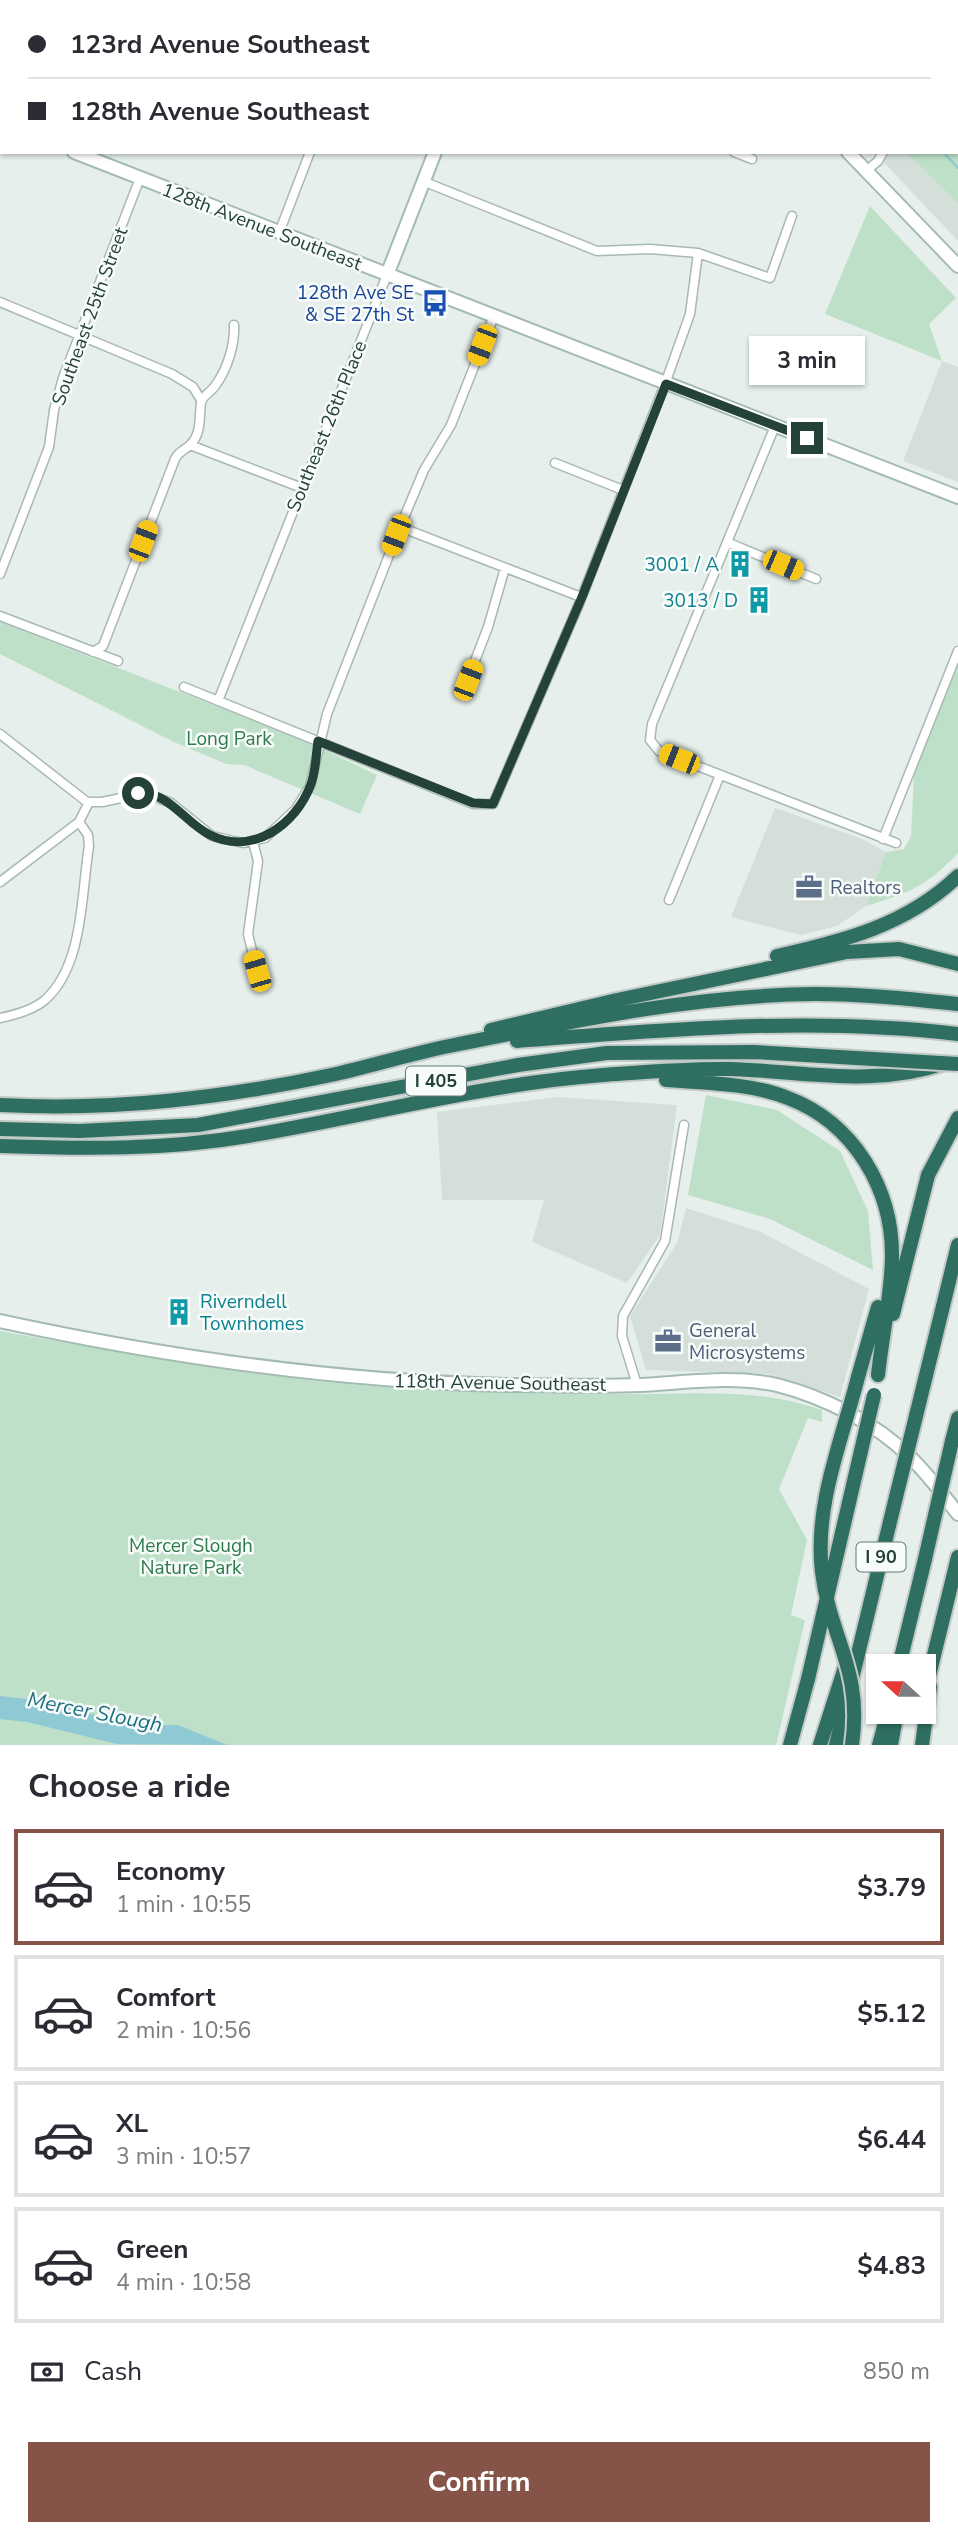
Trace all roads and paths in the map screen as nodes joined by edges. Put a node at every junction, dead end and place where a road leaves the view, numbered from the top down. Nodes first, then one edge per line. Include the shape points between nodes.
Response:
1 (79, 154) edge
2 (309, 154) edge
3 (434, 154) edge
4 (739, 154) edge
5 (850, 154) edge
6 (882, 154) edge
7 (752, 159) dead end
8 (866, 170) junction
9 (140, 178) junction
10 (425, 182) junction
11 (792, 216) dead end
12 (279, 233) junction
13 (698, 253) junction
14 (958, 266) edge
15 (387, 275) junction
16 (0, 302) edge
17 (494, 316) junction
18 (234, 324) dead end
19 (80, 336) junction
20 (666, 384) junction
21 (201, 400) junction
22 (775, 426) junction
23 (190, 445) junction
24 (555, 463) dead end
25 (302, 488) junction
26 (623, 490) junction
27 (958, 498) edge
28 (400, 527) junction
29 (729, 543) junction
30 (505, 568) junction
31 (0, 574) edge
32 (816, 579) dead end
33 (582, 597) junction
34 (0, 616) edge
35 (958, 651) edge
36 (93, 652) junction
37 (118, 661) dead end
38 (184, 687) dead end
39 (463, 692) dead end
40 (218, 701) junction
41 (0, 734) edge
42 (318, 741) junction
43 (720, 775) junction
44 (89, 802) junction
45 (79, 822) junction
46 (883, 839) junction
47 (253, 842) junction
48 (896, 843) dead end
49 (958, 876) edge
50 (0, 882) edge
51 (669, 900) dead end
52 (958, 964) edge
53 (257, 971) dead end
54 (617, 1000) junction
55 (958, 1004) edge
56 (0, 1018) edge
57 (958, 1034) edge
58 (446, 1047) junction
59 (958, 1058) edge
60 (397, 1059) junction
61 (958, 1064) edge
62 (606, 1075) junction
63 (0, 1105) edge
64 (958, 1118) edge
65 (684, 1125) dead end
66 (0, 1129) edge
67 (0, 1146) edge
68 (890, 1230) junction
69 (958, 1245) edge
70 (0, 1321) edge
71 (878, 1375) junction
72 (637, 1385) junction
73 (958, 1418) edge
74 (958, 1514) edge
75 (958, 1557) edge
76 (925, 1559) junction
77 (865, 1618) junction
78 (939, 1633) junction
79 (902, 1654) edge
80 (907, 1654) edge
81 (934, 1654) edge
82 (808, 1679) junction
83 (885, 1724) edge
84 (895, 1724) edge
85 (917, 1724) edge
86 (790, 1745) edge
87 (800, 1745) edge
88 (820, 1745) edge
89 (836, 1745) edge
90 (852, 1745) edge
91 (880, 1745) edge
92 (891, 1745) edge
93 (912, 1745) edge
94 (922, 1745) edge

1 - 9 street, 128th Avenue Southeast
2 - 12 street
3 - 10 street, Southeast 26th Place
4 - 7 street
5 - 8 street
6 - 8 street
8 - 14 street
9 - 12 street, 128th Avenue Southeast
9 - 19 street, Southeast 25th Street
10 - 13 street via 597,251
10 - 15 street, Southeast 26th Place
11 - 13 street via 770,278
12 - 15 street, 128th Avenue Southeast
13 - 20 street via 690,314
15 - 17 street, 128th Avenue Southeast
15 - 25 street, Southeast 26th Place
16 - 19 street
17 - 20 street, 128th Avenue Southeast
17 - 28 street via 451,425 424,470
18 - 21 street via 234,344 219,379
19 - 21 street via 173,374 193,387
19 - 31 street, Southeast 25th Street via 54,410 49,447
20 - 22 street, 128th Avenue Southeast
20 - 26 street
21 - 23 street via 200,423
22 - 27 street, 128th Avenue Southeast
22 - 29 street
23 - 25 street
23 - 36 street via 175,459 103,646
24 - 26 street
25 - 40 street, Southeast 26th Place
26 - 33 street
28 - 30 street
28 - 42 street
29 - 32 street
29 - 43 street via 652,724 650,740 659,751
30 - 33 street
30 - 39 street
33 - 42 street via 493,804 473,803
34 - 36 street
35 - 46 street
36 - 37 street
38 - 40 street
40 - 42 street
41 - 44 street
42 - 47 street via 304,798 275,831
43 - 46 street
43 - 51 street
44 - 45 street
44 - 47 street via 145,793 171,803 212,836
45 - 50 street
45 - 56 street via 89,846 67,968 44,1001
46 - 48 street
47 - 53 street via 258,861 248,934
49 - 54 highway via 919,908 868,932
52 - 54 highway via 899,949 857,951
54 - 60 highway via 500,1027
55 - 58 highway, I 405 via 882,996 778,996 632,1012
57 - 58 highway via 758,1025
58 - 60 highway, I 405
59 - 62 highway via 912,1074 868,1078 728,1069
60 - 63 highway, I 405 via 206,1097 116,1107
61 - 66 highway, I 405, bridge via 754,1052 607,1053 518,1065 198,1125 80,1131
62 - 67 highway via 518,1083 248,1136 160,1147
62 - 68 highway via 746,1088 810,1108 860,1152 880,1189
64 - 71 highway via 928,1175
65 - 72 street via 666,1241 623,1316 622,1336
68 - 71 highway via 892,1259
68 - 90 highway, bridge via 882,1294 830,1481 821,1535 826,1593 854,1683
69 - 77 highway, I 90, bridge
70 - 72 street, 118th Avenue Southeast via 165,1353 312,1373 431,1382
71 - 82 highway, bridge
72 - 74 street, 118th Avenue Southeast via 731,1380 775,1385 810,1396 888,1438 921,1468
73 - 76 highway, I 90, bridge
75 - 78 highway
76 - 79 highway, I 90
76 - 80 highway
77 - 88 highway, bridge via 852,1644
77 - 89 highway, I 90, bridge
78 - 81 highway
78 - 94 highway
82 - 86 highway
82 - 87 highway
83 - 91 highway
84 - 92 highway
85 - 93 highway

